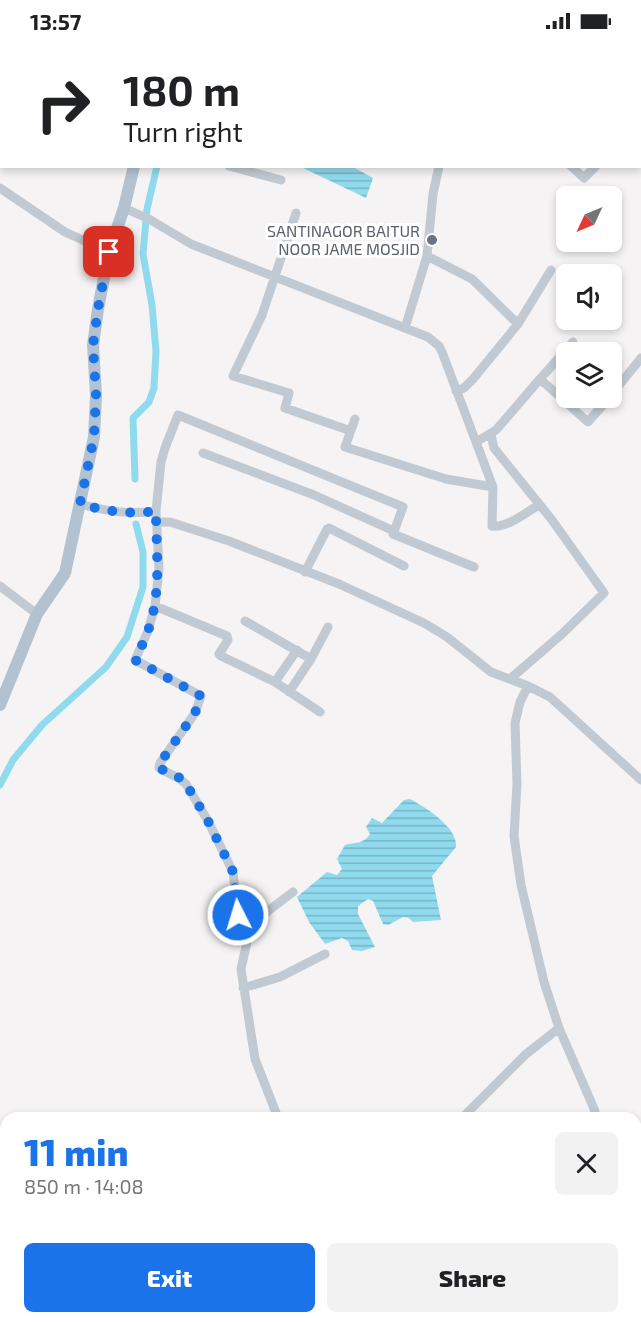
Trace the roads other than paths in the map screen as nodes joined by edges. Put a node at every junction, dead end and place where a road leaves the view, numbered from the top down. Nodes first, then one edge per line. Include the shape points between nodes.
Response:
1 (134, 168) edge
2 (236, 168) edge
3 (439, 168) edge
4 (573, 168) edge
5 (594, 168) edge
6 (281, 180) dead end
7 (0, 188) edge
8 (124, 208) junction
9 (296, 213) dead end
10 (109, 252) junction
11 (427, 256) junction
12 (551, 270) dead end
13 (275, 276) junction
14 (518, 324) junction
15 (405, 328) junction
16 (641, 358) edge
17 (556, 361) edge
18 (540, 379) junction
19 (622, 382) edge
20 (456, 391) junction
21 (556, 393) edge
22 (572, 408) edge
23 (600, 408) edge
24 (355, 419) dead end
25 (351, 431) junction
26 (491, 435) junction
27 (476, 442) junction
28 (202, 453) dead end
29 (492, 487) junction
30 (80, 504) junction
31 (539, 505) junction
32 (156, 511) junction
33 (156, 522) junction
34 (394, 531) junction
35 (404, 566) dead end
36 (474, 567) dead end
37 (305, 572) junction
38 (0, 586) edge
39 (155, 606) junction
40 (37, 614) junction
41 (244, 621) dead end
42 (328, 627) dead end
43 (297, 650) junction
44 (311, 658) junction
45 (510, 680) junction
46 (275, 682) junction
47 (528, 686) junction
48 (289, 692) junction
49 (0, 705) edge
50 (320, 712) dead end
51 (641, 780) edge
52 (293, 892) dead end
53 (243, 930) junction
54 (325, 954) dead end
55 (243, 988) junction
56 (559, 1028) junction
57 (276, 1112) edge
58 (468, 1112) edge
59 (595, 1112) edge

1 - 8 main road
2 - 6 street
3 - 11 street
4 - 5 street via 584,178
7 - 10 street via 65,232
8 - 10 main road
8 - 13 street via 191,244
9 - 13 street
10 - 30 main road via 93,345 94,437
11 - 14 street via 472,279
11 - 15 street
12 - 14 street
13 - 15 street
13 - 25 street via 262,315 233,376 289,393 285,408
14 - 20 street via 473,379
15 - 20 street via 439,346
16 - 19 street
17 - 18 street
18 - 21 street
18 - 26 street
20 - 27 street
22 - 23 street via 588,422
24 - 25 street
25 - 29 street via 345,447 446,479
26 - 27 street
26 - 31 street via 494,448
27 - 29 street
28 - 34 street via 314,495
29 - 31 street via 492,526 512,521
30 - 32 street via 114,513
30 - 40 main road via 65,573
31 - 45 street via 604,593
32 - 33 street
32 - 34 street via 163,455 178,415 403,507
33 - 37 street via 171,522
33 - 39 street via 159,569
34 - 36 street via 393,534
35 - 37 street via 329,528
37 - 45 street via 424,623 491,672
38 - 40 street
39 - 46 street via 227,636 220,655
39 - 53 street via 135,660 201,696 195,713 159,768 186,784 208,821 233,872
40 - 49 main road
41 - 43 street
42 - 44 street
43 - 44 street
43 - 46 street
44 - 48 street
45 - 47 street
46 - 48 street
47 - 51 street via 550,697
47 - 56 street via 519,702 515,723 514,836 520,885
48 - 50 street
52 - 53 street
53 - 55 street via 247,942
54 - 55 street via 280,977
55 - 57 street via 255,1059
56 - 58 street via 525,1055
56 - 59 street

